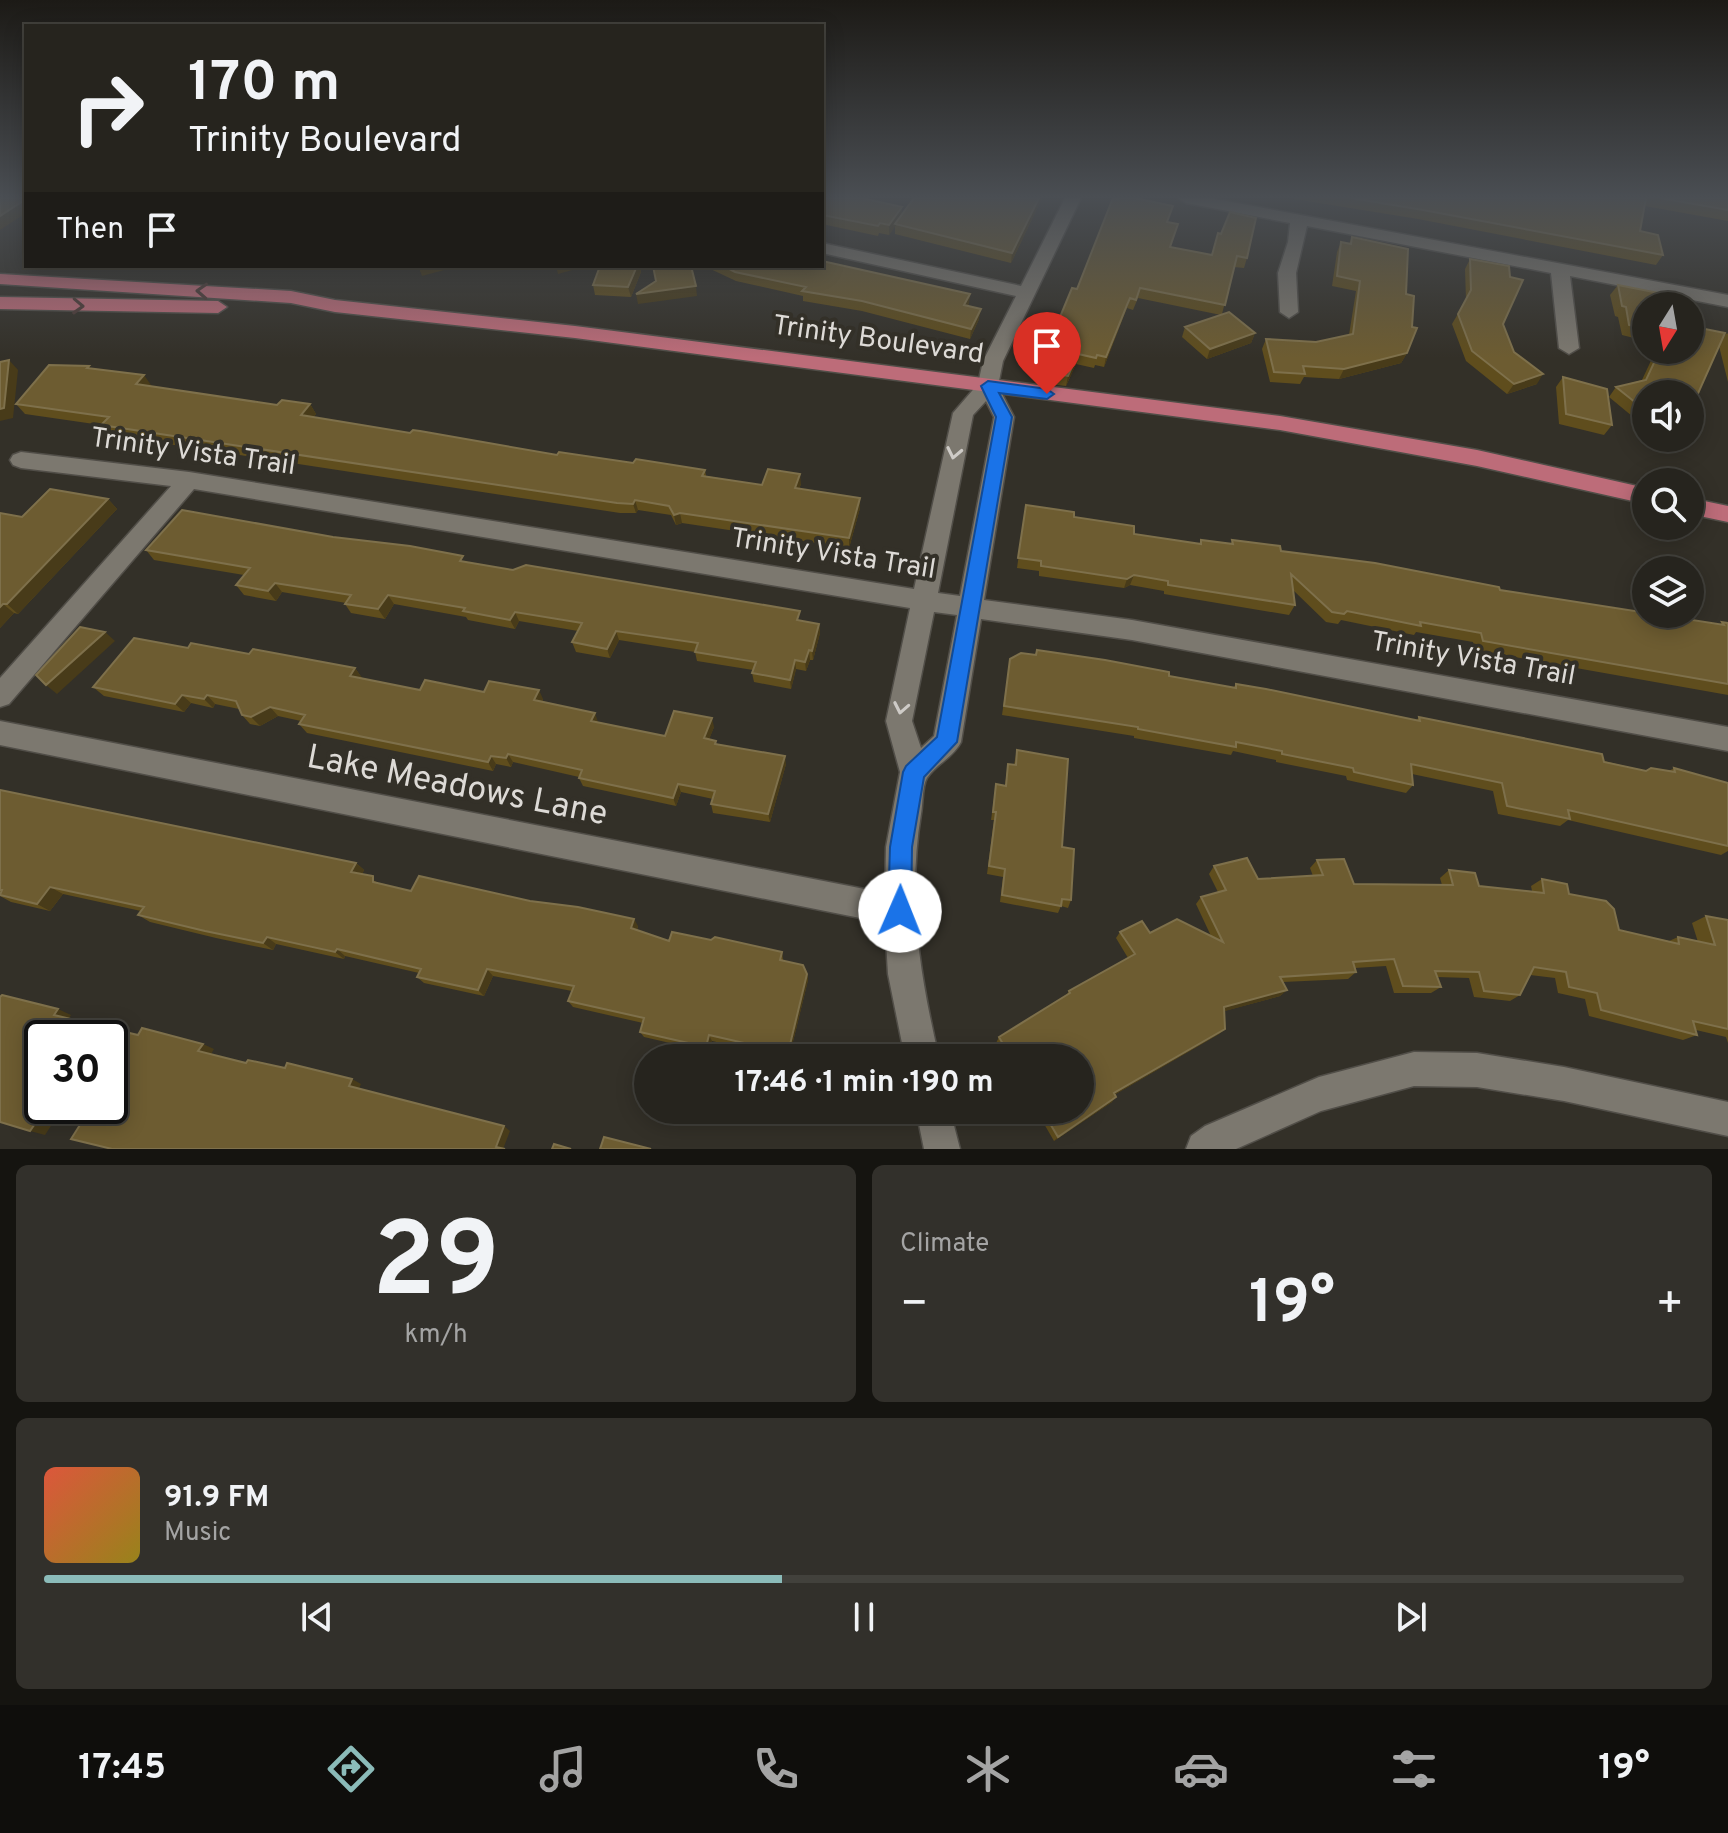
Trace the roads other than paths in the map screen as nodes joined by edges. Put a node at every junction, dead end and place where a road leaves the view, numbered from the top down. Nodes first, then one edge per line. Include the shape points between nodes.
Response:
1 (838, 252) edge
2 (1047, 252) edge
3 (1294, 252) edge
4 (1467, 252) edge
5 (1560, 269) junction
6 (0, 279) edge
7 (1027, 293) junction
8 (1728, 301) edge
9 (0, 303) edge
10 (335, 306) junction
11 (1289, 312) dead end
12 (1569, 348) dead end
13 (988, 386) junction
14 (21, 460) dead end
15 (189, 480) junction
16 (1632, 493) edge
17 (1704, 509) edge
18 (1728, 514) edge
19 (923, 600) junction
20 (971, 608) junction
21 (0, 696) edge
22 (0, 733) edge
23 (1728, 739) edge
24 (914, 772) junction
25 (900, 911) junction
26 (919, 1044) edge
27 (1728, 1119) edge
28 (936, 1124) edge
29 (942, 1149) edge
30 (1204, 1149) edge

1 - 7 street
2 - 7 street
3 - 11 street via 1287,273
4 - 5 street
5 - 8 street
5 - 12 street
10 -> 6 main road, Trinity Boulevard via 277,296
7 - 13 street via 993,361
9 -> 10 main road, Trinity Boulevard
10 - 13 main road, Trinity Boulevard
13 - 16 main road, Trinity Boulevard via 1280,423 1477,458
13 -> 19 street via 963,413
13 - 20 street via 1004,417
14 - 15 street, Trinity Vista Trail
15 - 19 street, Trinity Vista Trail
15 - 21 street
17 - 18 main road
19 - 20 street, Trinity Vista Trail
19 -> 24 street via 899,721
20 - 23 street, Trinity Vista Trail via 1132,630
20 - 24 street via 947,742
22 - 25 street, Lake Meadows Lane
24 - 25 street via 901,847
25 - 26 street via 904,974
27 - 30 street via 1477,1070 1414,1069 1319,1094
28 - 29 street

